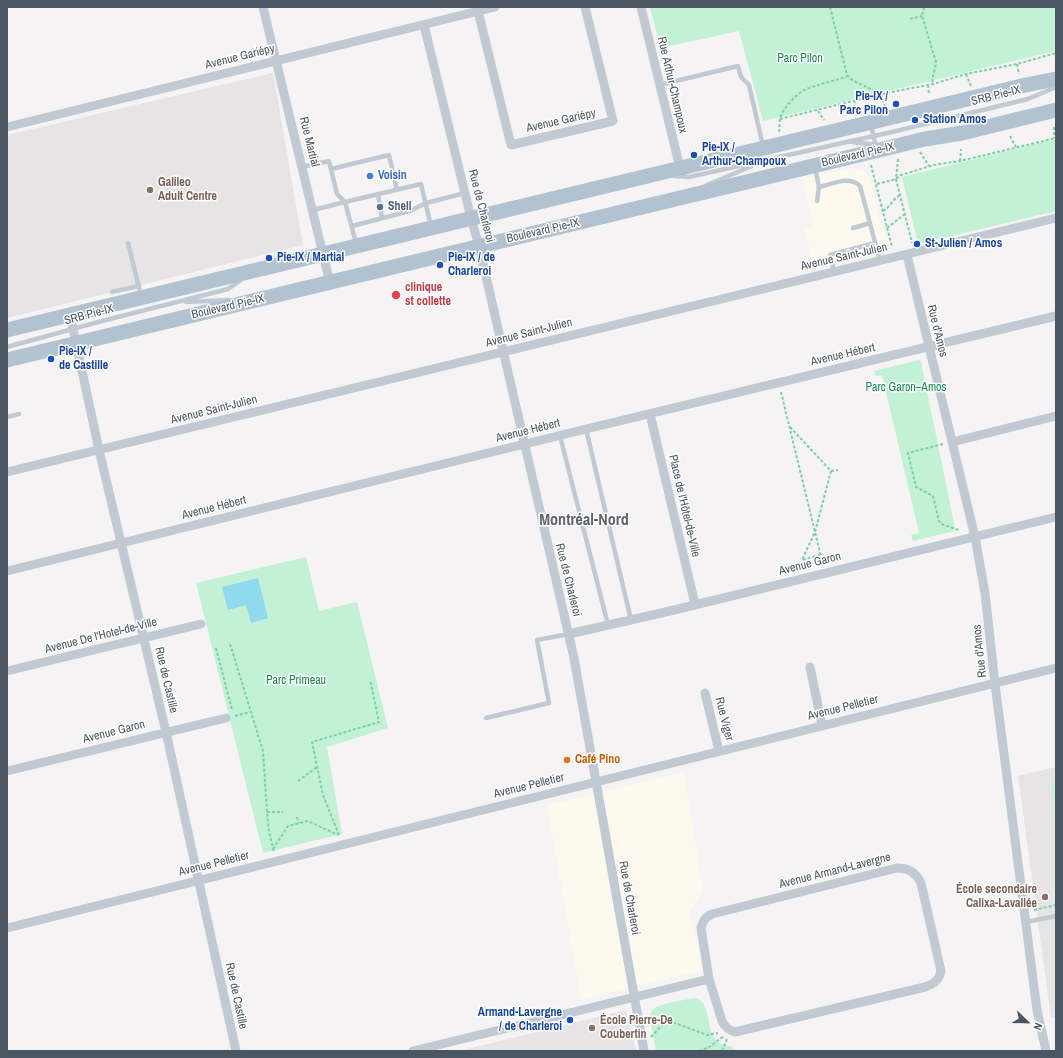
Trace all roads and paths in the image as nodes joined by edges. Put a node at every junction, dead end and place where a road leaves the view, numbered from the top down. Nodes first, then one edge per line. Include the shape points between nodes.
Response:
1 (263, 7) edge
2 (495, 7) edge
3 (585, 7) edge
4 (641, 7) edge
5 (830, 7) edge
6 (924, 7) edge
7 (478, 11) junction
8 (922, 16) junction
9 (910, 19) dead end
10 (424, 25) junction
11 (1056, 53) edge
12 (276, 61) junction
13 (1017, 64) junction
14 (966, 74) junction
15 (1019, 75) dead end
16 (848, 76) junction
17 (1056, 79) edge
18 (933, 84) junction
19 (660, 85) junction
20 (928, 85) junction
21 (971, 86) dead end
22 (1056, 87) edge
23 (881, 94) junction
24 (929, 96) dead end
25 (855, 101) junction
26 (885, 106) dead end
27 (1056, 110) edge
28 (818, 111) junction
29 (853, 114) dead end
30 (780, 119) junction
31 (824, 122) dead end
32 (7, 127) edge
33 (1054, 127) dead end
34 (872, 129) junction
35 (779, 133) dead end
36 (1010, 136) dead end
37 (1055, 138) edge
38 (846, 142) junction
39 (1016, 148) junction
40 (961, 149) dead end
41 (897, 152) junction
42 (919, 152) dead end
43 (874, 153) junction
44 (763, 154) junction
45 (960, 161) junction
46 (814, 166) junction
47 (929, 166) junction
48 (302, 167) junction
49 (680, 168) junction
50 (331, 169) junction
51 (655, 174) junction
52 (896, 179) junction
53 (876, 184) junction
54 (820, 187) junction
55 (396, 190) junction
56 (464, 193) junction
57 (378, 194) junction
58 (900, 195) junction
59 (817, 201) dead end
60 (345, 202) junction
61 (667, 202) junction
62 (426, 203) junction
63 (313, 210) junction
64 (883, 212) junction
65 (905, 214) junction
66 (382, 218) junction
67 (470, 218) junction
68 (1056, 218) edge
69 (870, 223) junction
70 (352, 226) junction
71 (432, 228) junction
72 (853, 228) dead end
73 (888, 228) junction
74 (128, 243) dead end
75 (875, 243) junction
76 (912, 244) dead end
77 (357, 246) junction
78 (479, 246) junction
79 (893, 249) dead end
80 (323, 254) junction
81 (906, 255) junction
82 (880, 261) junction
83 (256, 270) junction
84 (834, 272) junction
85 (330, 283) junction
86 (112, 292) dead end
87 (140, 292) junction
88 (258, 300) junction
89 (176, 302) junction
90 (70, 315) junction
91 (1056, 316) edge
92 (73, 329) junction
93 (7, 330) edge
94 (76, 344) junction
95 (7, 347) edge
96 (929, 347) junction
97 (503, 352) junction
98 (7, 360) edge
99 (779, 383) junction
100 (19, 414) dead end
101 (650, 414) junction
102 (1056, 416) edge
103 (7, 417) edge
104 (790, 426) junction
105 (586, 428) junction
106 (560, 436) junction
107 (952, 442) junction
108 (524, 444) junction
109 (100, 450) junction
110 (838, 470) dead end
111 (7, 472) edge
112 (831, 472) junction
113 (1056, 517) edge
114 (814, 532) junction
115 (975, 537) junction
116 (122, 543) junction
117 (820, 555) junction
118 (7, 571) edge
119 (824, 573) junction
120 (695, 604) junction
121 (631, 620) junction
122 (201, 624) dead end
123 (608, 625) junction
124 (569, 634) junction
125 (144, 637) junction
126 (230, 644) dead end
127 (216, 648) dead end
128 (810, 667) dead end
129 (1056, 668) edge
130 (7, 670) edge
131 (370, 680) dead end
132 (995, 684) junction
133 (705, 693) dead end
134 (251, 712) junction
135 (226, 718) dead end
136 (486, 718) dead end
137 (822, 725) junction
138 (166, 732) junction
139 (719, 751) junction
140 (317, 767) junction
141 (7, 771) edge
142 (298, 781) dead end
143 (597, 782) junction
144 (267, 812) junction
145 (283, 812) dead end
146 (297, 817) dead end
147 (299, 823) junction
148 (273, 848) junction
149 (276, 861) junction
150 (199, 880) junction
151 (1056, 904) edge
152 (1024, 912) junction
153 (1056, 916) edge
154 (1026, 922) junction
155 (7, 928) edge
156 (710, 979) junction
157 (635, 997) junction
158 (731, 1031) junction
159 (643, 1048) edge
160 (236, 1051) edge
161 (413, 1051) edge
162 (699, 1051) edge
163 (722, 1051) edge
164 (1046, 1051) edge

1 - 12 street, Rue Martial
2 - 7 street, Avenue Gariépy
3 - 7 street, Avenue Gariépy via 613,121 511,145
4 - 19 street, Rue Arthur-Champoux
5 - 16 path
6 - 8 path
7 - 10 street, Avenue Gariépy
8 - 9 path
8 - 18 path via 936,62
10 - 12 street, Avenue Gariépy
10 - 56 street, Rue de Charleroi
11 - 13 path
12 - 32 street, Avenue Gariépy
12 - 48 street, Rue Martial
13 - 14 path
13 - 15 path
14 - 18 path
14 - 21 path
16 - 23 path
16 - 30 path via 807,88 793,100
17 - 34 main road via 1026,85
18 - 20 path
19 - 44 lane via 738,66 741,77 749,85
19 - 49 street, Rue Arthur-Champoux
20 - 23 path
20 - 24 path
22 - 34 lane, SRB Pie-IX via 1028,99
23 - 25 path
23 - 26 path
25 - 28 path
25 - 29 path
27 - 41 main road, Boulevard Pie-IX via 962,133 925,139
28 - 30 path
28 - 31 path
30 - 35 path
33 - 37 path
34 - 38 lane, SRB Pie-IX
34 - 43 lane
34 - 44 main road
36 - 39 path
37 - 39 path
38 - 43 lane, SRB Pie-IX
38 - 44 lane, SRB Pie-IX
39 - 45 path
40 - 45 path
41 - 43 main road, Boulevard Pie-IX
41 - 52 path
42 - 47 path
43 - 46 main road, Boulevard Pie-IX
43 - 53 path
44 - 49 main road
44 - 51 lane, SRB Pie-IX via 689,177
44 - 61 lane, SRB Pie-IX
45 - 47 path
46 - 54 lane
46 - 61 main road, Boulevard Pie-IX
47 - 52 path
48 - 50 lane via 329,161
48 - 63 street, Rue Martial
49 - 51 main road
50 - 55 lane via 389,155
50 - 60 lane via 337,194
51 - 67 main road
52 - 53 path
52 - 58 path
53 - 64 path
54 - 59 lane
54 - 69 lane via 848,180 856,182 862,191
55 - 57 lane
55 - 62 lane via 421,184
56 - 62 lane
56 - 67 street, Rue de Charleroi
57 - 60 lane
57 - 66 lane
58 - 64 path
58 - 65 path
60 - 63 lane
60 - 70 lane
61 - 78 main road, Boulevard Pie-IX
62 - 66 lane via 410,211
62 - 71 lane
63 - 80 street, Rue Martial
64 - 73 path
65 - 73 path
65 - 76 path
66 - 70 lane
67 - 71 main road
67 - 78 street, Rue de Charleroi
68 - 81 street, Avenue Saint-Julien
69 - 72 lane
69 - 75 lane
70 - 77 lane
71 - 77 main road
73 - 79 path
74 - 87 lane
75 - 82 lane
75 - 84 lane via 830,255
77 - 80 main road
78 - 85 main road, Boulevard Pie-IX
78 - 97 street, Rue de Charleroi
80 - 83 main road
80 - 85 street, Rue Martial
81 - 82 street, Avenue Saint-Julien
81 - 96 street, Rue d'Amos
82 - 84 street, Avenue Saint-Julien
83 - 87 main road
83 - 89 lane, SRB Pie-IX via 228,289
84 - 97 street, Avenue Saint-Julien
85 - 88 main road, Boulevard Pie-IX
86 - 87 lane
87 - 90 main road
88 - 89 lane, SRB Pie-IX
88 - 94 main road, Boulevard Pie-IX
89 - 92 lane, SRB Pie-IX
90 - 92 street, Rue de Castille
90 - 93 main road
91 - 96 street, Avenue Hébert
92 - 94 street, Rue de Castille
92 - 95 lane, SRB Pie-IX
94 - 98 main road, Boulevard Pie-IX
94 - 109 street, Rue de Castille
96 - 99 street, Avenue Hébert
96 - 107 street, Rue d'Amos
97 - 108 street, Rue de Charleroi
97 - 109 street, Avenue Saint-Julien
99 - 101 street, Avenue Hébert
99 - 104 path
100 - 103 lane
101 - 105 street, Avenue Hébert
101 - 120 street, Place de l'Hôtel-de-Ville
102 - 107 street
104 - 112 path
104 - 114 path
105 - 106 street, Avenue Hébert
105 - 121 lane
106 - 108 street, Avenue Hébert
106 - 123 lane
107 - 115 street, Rue d'Amos
107 - 115 path via 908,453 916,487 933,496 941,524
108 - 116 street, Avenue Hébert
108 - 124 street, Rue de Charleroi
109 - 111 street, Avenue Saint-Julien
109 - 116 street, Rue de Castille
110 - 112 path
112 - 114 path
113 - 115 street, Avenue Garon
114 - 117 path
114 - 117 path via 802,560
115 - 119 street, Avenue Garon
115 - 132 street, Rue d'Amos via 985,593
116 - 118 street, Avenue Hébert
116 - 125 street, Rue de Castille
117 - 119 path
119 - 120 street, Avenue Garon
120 - 121 street, Avenue Garon
121 - 123 street, Avenue Garon
122 - 125 street, Avenue De l'Hotel-de-Ville
123 - 124 street, Avenue Garon
124 - 136 lane via 537,640 550,703
124 - 143 street, Rue de Charleroi
125 - 130 street, Avenue De l'Hotel-de-Ville
125 - 138 street, Rue de Castille
126 - 134 path
127 - 134 path via 234,717
128 - 137 street
129 - 132 street, Avenue Pelletier
131 - 140 path via 379,722 312,742
132 - 137 street, Avenue Pelletier
132 - 152 street, Rue d'Amos
133 - 139 street, Rue Viger
134 - 144 path via 263,751
135 - 138 street, Avenue Garon
137 - 139 street, Avenue Pelletier
138 - 141 street, Avenue Garon
138 - 150 street, Rue de Castille
139 - 143 street, Avenue Pelletier
140 - 142 path
140 - 147 path via 322,795 339,836 308,821
143 - 149 street, Avenue Pelletier
143 - 157 street, Rue de Charleroi
144 - 145 path
144 - 148 path
146 - 147 path
147 - 148 path via 288,826
148 - 149 path
149 - 150 street, Avenue Pelletier
150 - 155 street, Avenue Pelletier
150 - 160 street, Rue de Castille
151 - 152 path
152 - 154 street, Rue d'Amos
153 - 154 lane
154 - 164 street, Rue d'Amos via 1037,1010
156 - 157 street
156 - 158 street, Avenue Armand-Lavergne via 722,1021
156 - 158 street, Avenue Armand-Lavergne via 701,928 706,917 712,914 896,868 911,870 921,883 942,971 933,984 740,1032
157 - 159 street, Rue de Charleroi
157 - 161 street
158 - 159 path via 707,1035 668,1020
158 - 162 path
158 - 163 path

